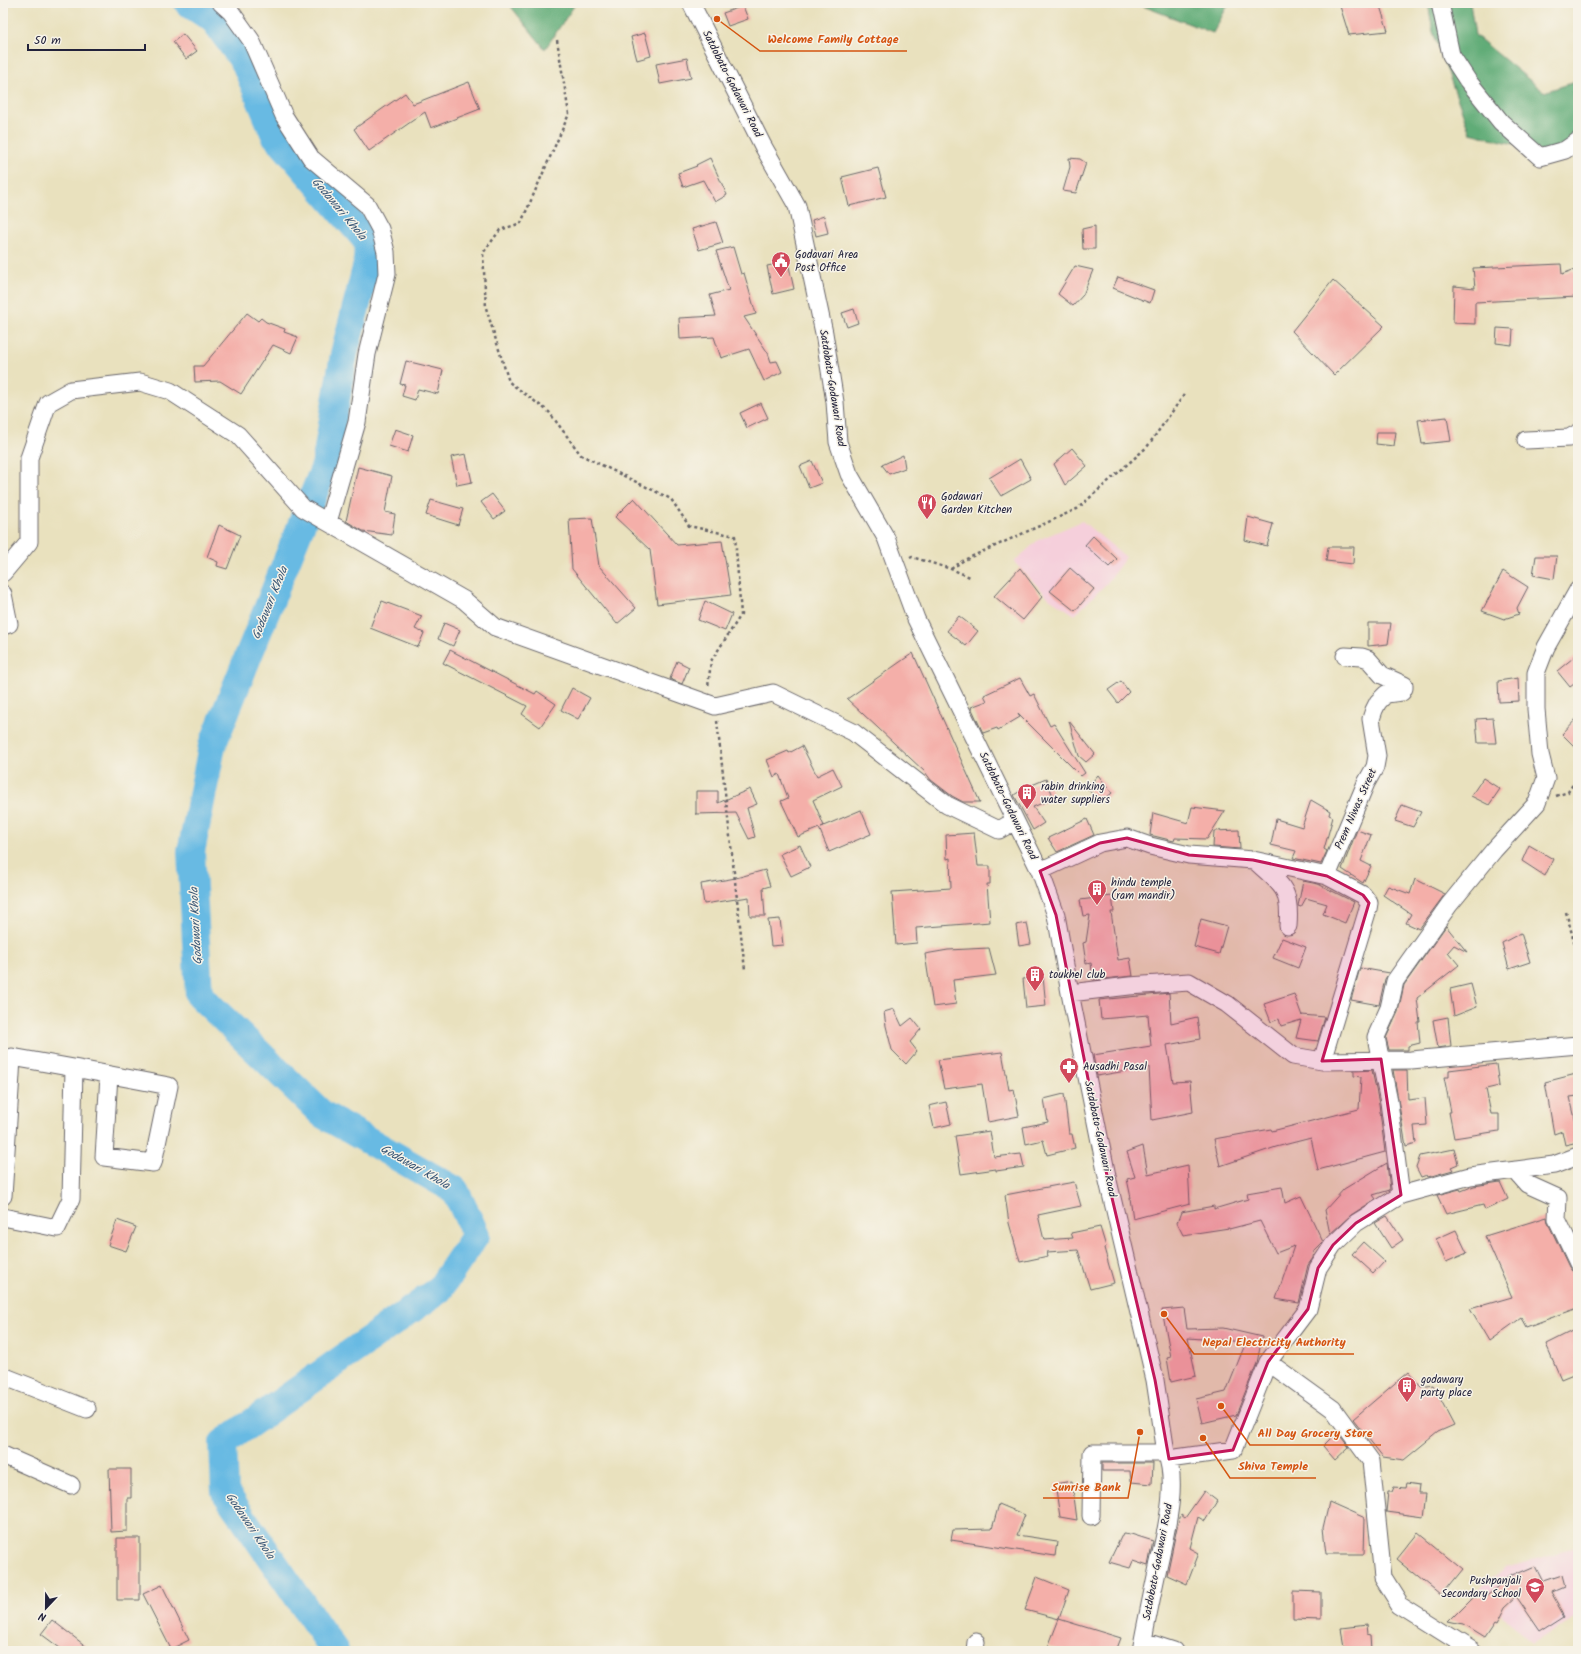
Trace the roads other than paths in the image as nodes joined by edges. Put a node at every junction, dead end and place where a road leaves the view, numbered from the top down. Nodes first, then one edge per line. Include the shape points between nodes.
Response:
1 (221, 3) edge
2 (691, 3) edge
3 (1440, 3) edge
4 (1578, 141) edge
5 (1578, 433) edge
6 (1526, 440) dead end
7 (328, 522) junction
8 (3, 573) edge
9 (1578, 590) edge
10 (3, 594) edge
11 (3, 626) edge
12 (1345, 656) dead end
13 (1015, 821) junction
14 (1253, 860) junction
15 (1040, 871) junction
16 (1327, 876) junction
17 (1288, 926) dead end
18 (1070, 993) junction
19 (1578, 1045) edge
20 (1381, 1059) junction
21 (1322, 1061) junction
22 (74, 1068) junction
23 (7, 1075) edge
24 (109, 1075) junction
25 (1578, 1156) edge
26 (1515, 1170) junction
27 (1401, 1195) junction
28 (3, 1196) edge
29 (3, 1217) edge
30 (1578, 1263) edge
31 (1268, 1362) junction
32 (3, 1376) edge
33 (87, 1409) dead end
34 (3, 1454) edge
35 (1167, 1456) junction
36 (71, 1485) dead end
37 (1092, 1516) dead end
38 (1142, 1646) edge
39 (1174, 1651) edge
40 (1473, 1651) edge

1 - 7 street via 231,12 251,40 284,116 311,158 367,205 380,229 386,252 387,274 367,354 357,422
2 - 13 street, Satdobato-Godawari Road via 796,206 824,333 835,402 838,442 849,474 886,538 916,619
3 - 4 street via 1451,55 1501,122 1540,157 1565,150
5 - 6 street via 1569,438
7 - 8 street via 304,508 238,435 170,391 140,382 71,390 48,404 29,458 28,542
7 - 13 street via 464,600 494,627 715,706 772,693 853,732 947,805 999,830
9 - 20 street via 1546,647 1536,673 1540,754 1546,778 1537,804 1454,898 1395,981 1389,1008 1376,1037
10 - 11 street via 9,624
12 - 16 street, Prem Niwas Street via 1368,659 1382,675 1398,681 1404,688 1402,692 1386,694 1374,710 1371,719 1377,756 1375,767
13 - 15 street, Satdobato-Godawari Road
14 - 15 street via 1189,855 1127,838 1100,844
14 - 16 street
14 - 17 street via 1278,881 1286,892
15 - 18 street, Satdobato-Godawari Road via 1056,915
16 - 21 street via 1363,895 1369,903
18 - 21 street via 1189,982 1227,1004 1293,1056
18 - 35 street, Satdobato-Godawari Road via 1108,1181 1155,1380
19 - 20 street via 1411,1060
20 - 21 street
20 - 27 street
22 - 23 street via 12,1057
22 - 24 street
22 - 29 street via 71,1199 57,1228
23 - 28 street
24 - 24 street via 104,1157 153,1163 169,1086
25 - 26 street via 1554,1165
26 - 27 street via 1470,1176
26 - 30 street via 1527,1184 1558,1198 1557,1219
27 - 31 street via 1356,1224 1333,1245 1318,1268 1308,1309
31 - 35 street via 1233,1450
31 - 40 street via 1333,1409 1371,1461 1384,1578 1400,1604
32 - 33 street
34 - 36 street
35 - 37 street via 1092,1453
35 - 38 street, Satdobato-Godawari Road via 1172,1490 1168,1521
38 - 39 street

